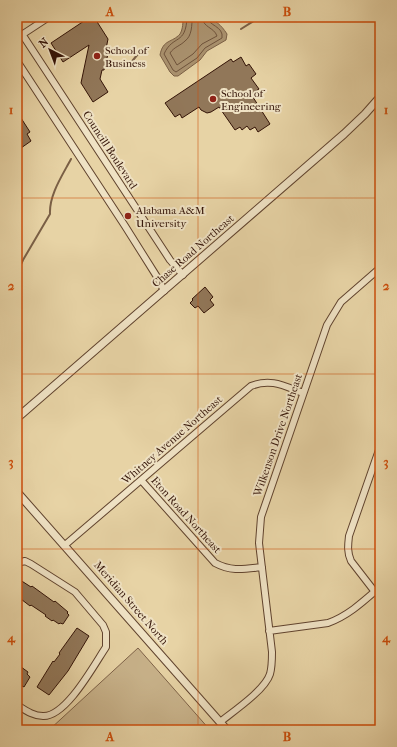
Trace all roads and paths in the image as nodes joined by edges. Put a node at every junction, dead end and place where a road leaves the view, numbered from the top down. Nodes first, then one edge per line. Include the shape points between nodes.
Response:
1 (49, 17) edge
2 (20, 36) edge
3 (17, 61) edge
4 (380, 97) edge
5 (380, 268) edge
6 (183, 275) junction
7 (164, 291) junction
8 (303, 393) junction
9 (17, 418) edge
10 (380, 447) edge
11 (141, 480) junction
12 (17, 492) edge
13 (65, 545) junction
14 (17, 563) edge
15 (262, 567) junction
16 (377, 589) edge
17 (270, 631) junction
18 (17, 705) edge
19 (220, 722) junction
20 (227, 730) edge

1 - 2 street
2 - 6 street, Councill Boulevard via 170,260
3 - 7 street via 125,226
4 - 6 street, Chase Road Northeast via 344,134
5 - 8 street, Wilkenson Drive Northeast via 341,302 327,325
6 - 7 street, Chase Road Northeast
7 - 9 street, Chase Road Northeast
8 - 11 street, Whitney Avenue Northeast via 271,382 251,386
8 - 15 street, Wilkenson Drive Northeast via 261,517 259,543
10 - 16 street via 349,536 348,547 351,561
11 - 13 street, Whitney Avenue Northeast
11 - 15 street, Eton Road Northeast via 215,563 226,568
12 - 13 street, Meridian Street North
13 - 19 street, Meridian Street North
14 - 18 street via 25,561 31,564 75,592 103,625 107,640 106,647 72,697 58,711 44,717
15 - 17 street, Wilkenson Drive Northeast
16 - 17 street via 337,620
17 - 19 street, Wilkenson Drive Northeast via 270,676 256,693
19 - 20 street, Meridian Street North

